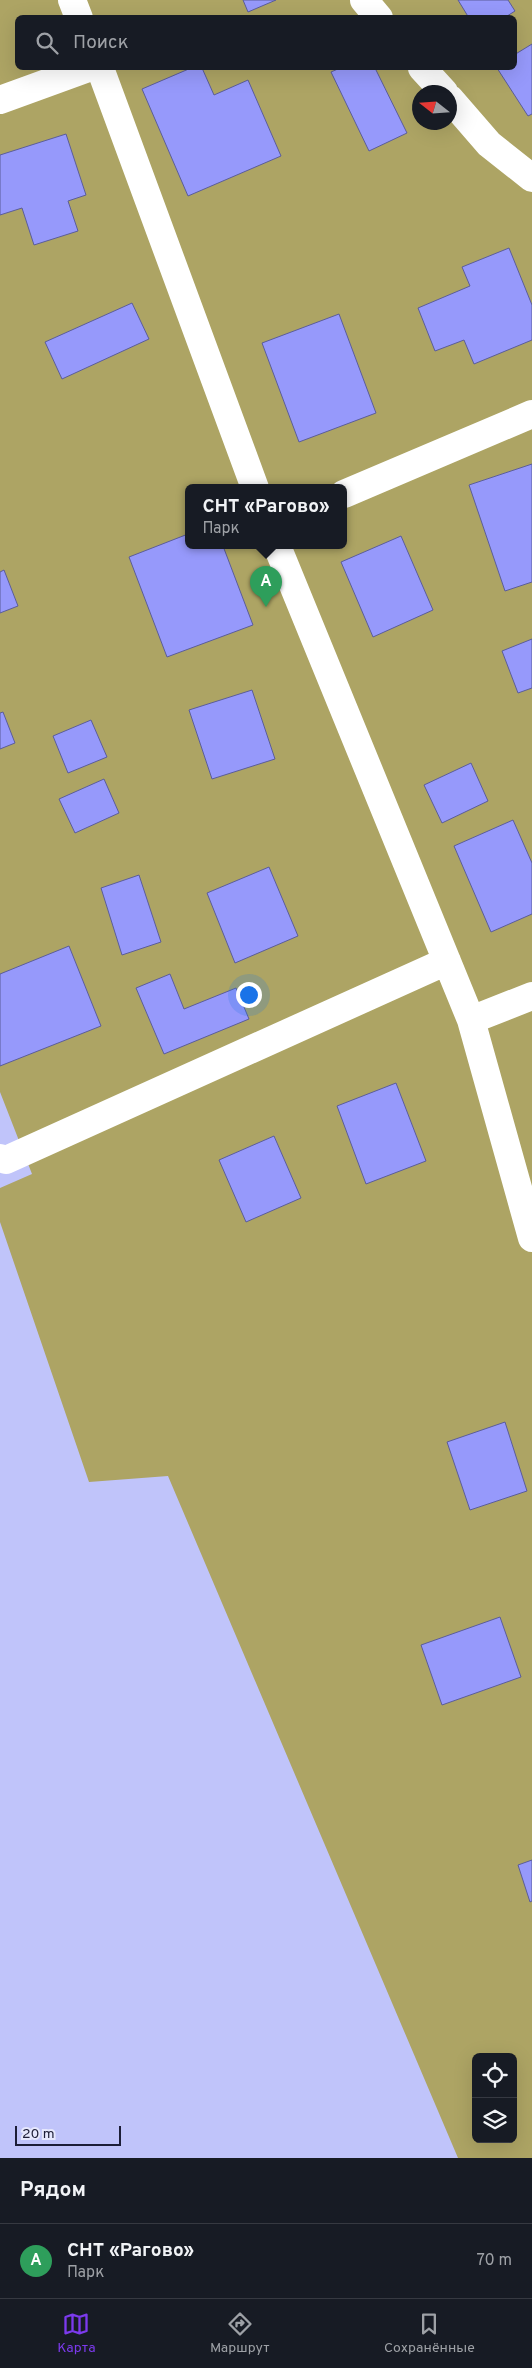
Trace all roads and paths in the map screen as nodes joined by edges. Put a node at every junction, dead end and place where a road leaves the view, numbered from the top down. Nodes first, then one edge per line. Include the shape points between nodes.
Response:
1 (72, 0) edge
2 (364, 0) edge
3 (78, 15) edge
4 (376, 15) edge
5 (82, 70) edge
6 (101, 70) edge
7 (424, 70) edge
8 (438, 85) edge
9 (0, 100) edge
10 (457, 107) edge
11 (532, 178) edge
12 (532, 414) edge
13 (254, 484) edge
14 (347, 493) edge
15 (278, 549) edge
16 (447, 961) junction
17 (532, 996) edge
18 (471, 1020) junction
19 (0, 1158) edge
20 (532, 1238) edge

1 - 3 street
2 - 4 street
5 - 9 street
6 - 13 street
7 - 8 street
10 - 11 street via 488,144
12 - 14 street
15 - 16 street
16 - 18 street
16 - 19 street via 6,1160
17 - 18 street
18 - 20 street

